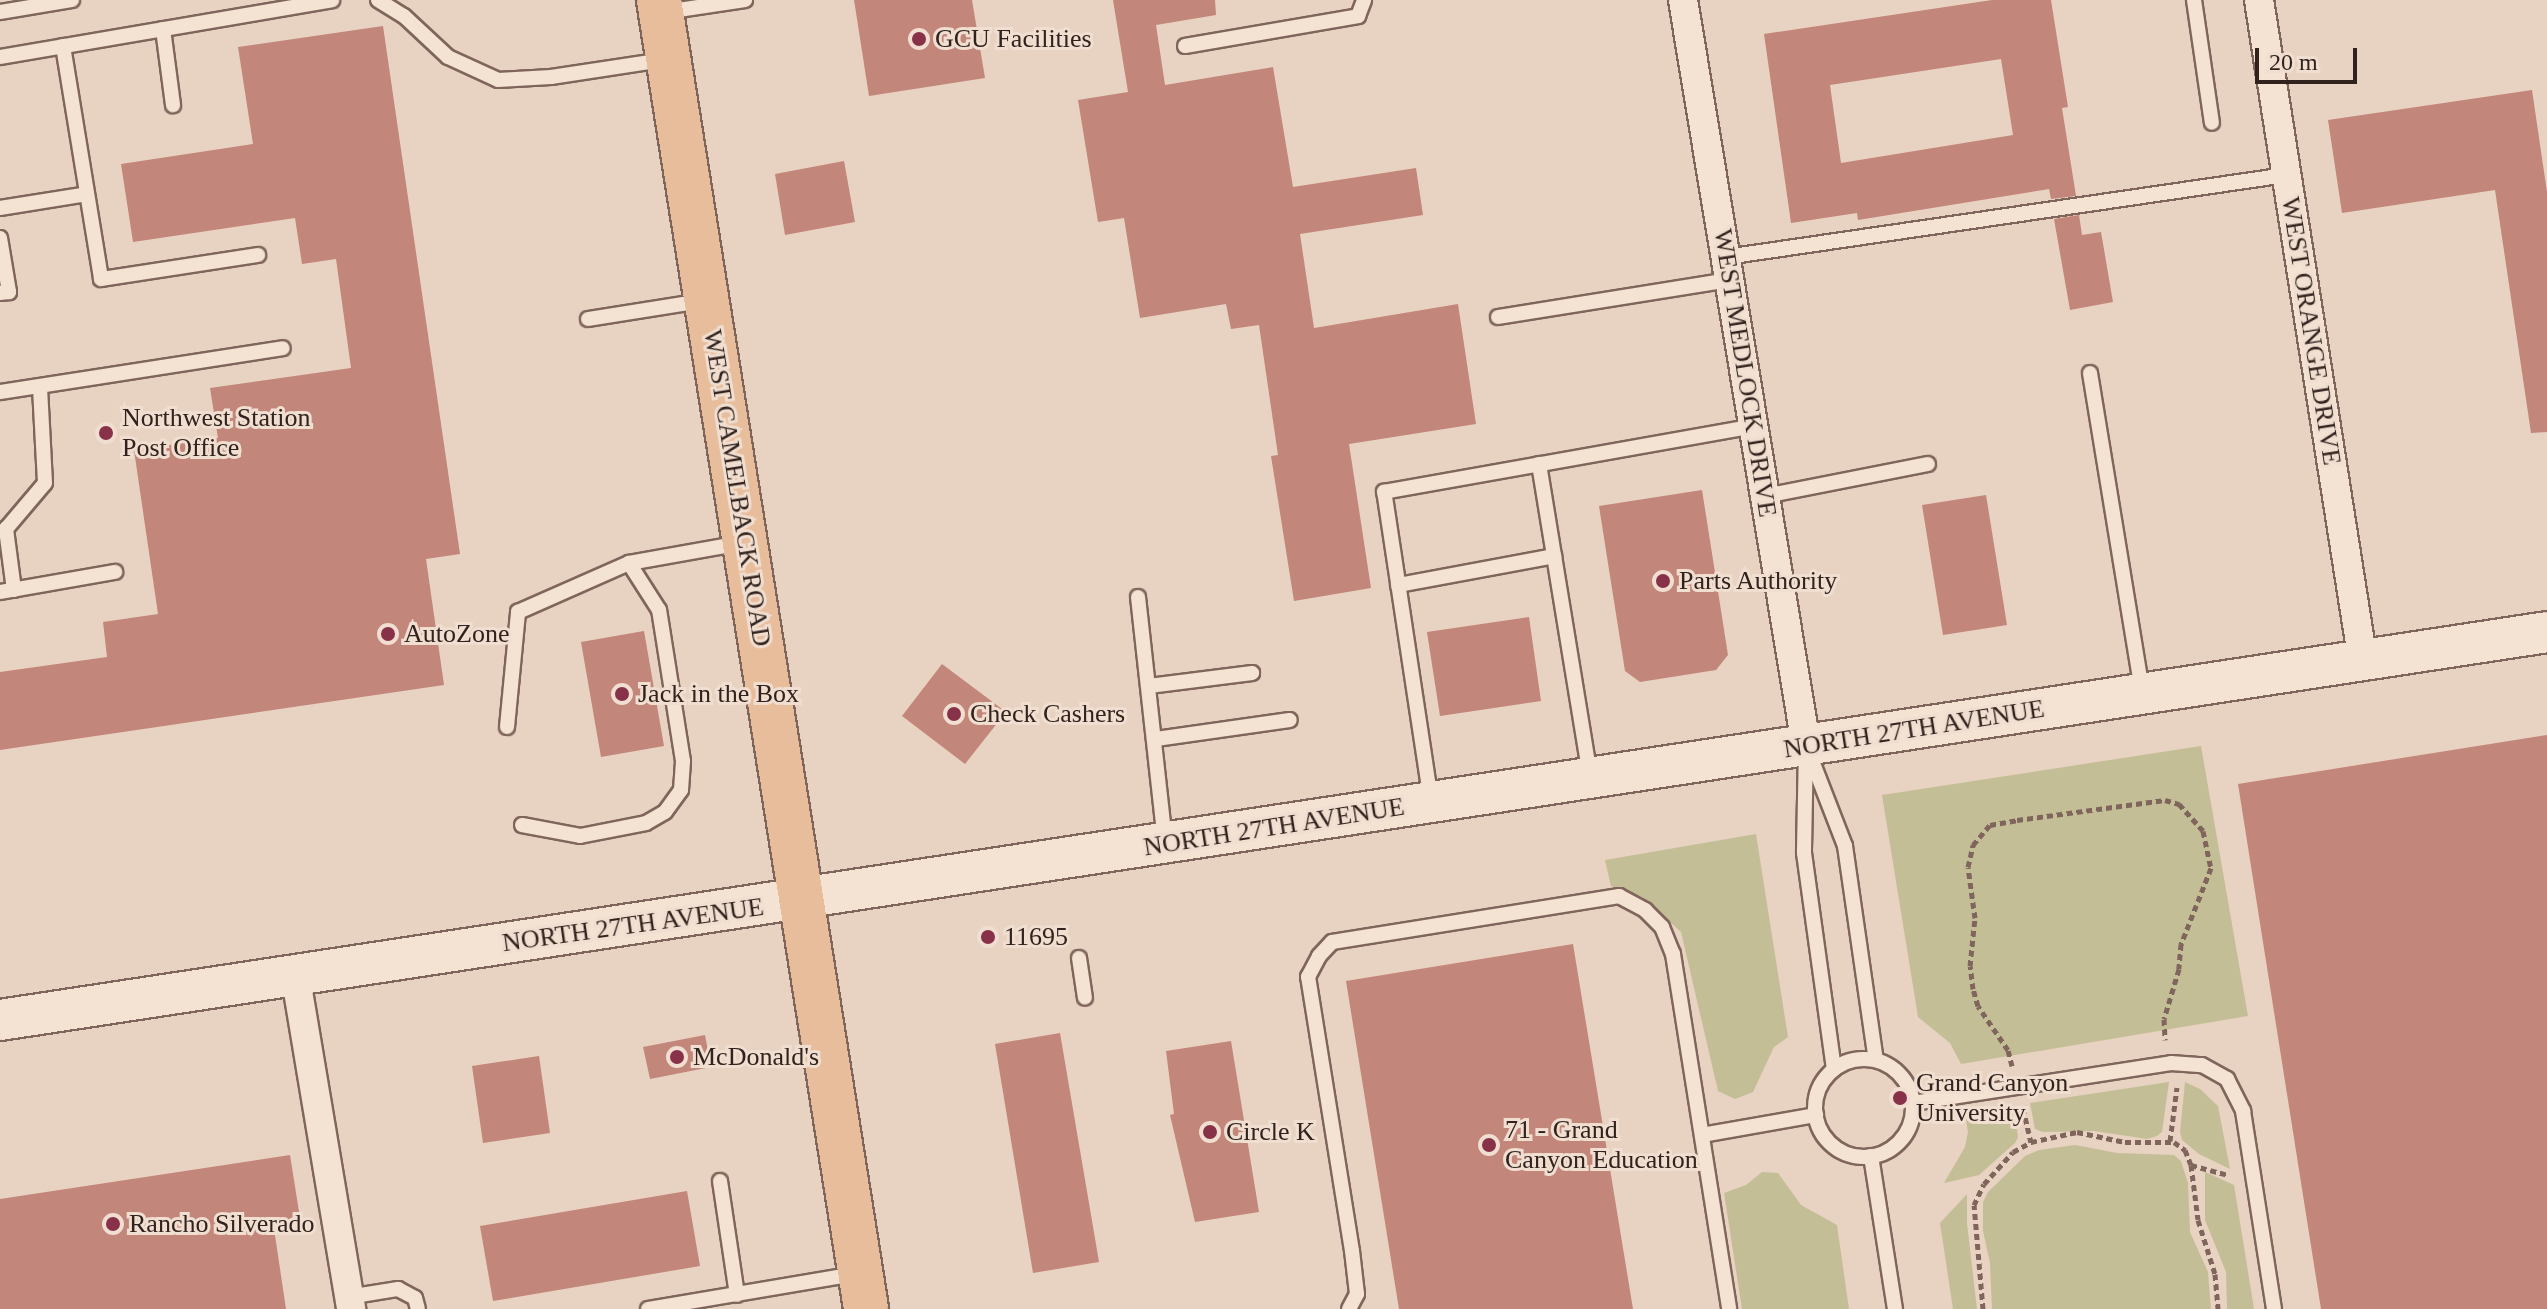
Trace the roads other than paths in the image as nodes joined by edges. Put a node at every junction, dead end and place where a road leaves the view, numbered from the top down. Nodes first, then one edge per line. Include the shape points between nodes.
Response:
1 (72, 0) edge
2 (332, 0) edge
3 (378, 0) edge
4 (745, 0) edge
5 (1364, 0) edge
6 (1683, 0) edge
7 (2194, 0) edge
8 (2259, 0) edge
9 (660, 6) edge
10 (0, 12) edge
11 (163, 29) junction
12 (63, 46) junction
13 (1185, 46) dead end
14 (0, 57) edge
15 (668, 59) junction
16 (173, 105) dead end
17 (2212, 123) dead end
18 (2286, 175) junction
19 (87, 194) junction
20 (0, 208) edge
21 (0, 238) edge
22 (258, 255) dead end
23 (1728, 269) junction
24 (0, 293) edge
25 (707, 300) junction
26 (1498, 317) dead end
27 (588, 319) dead end
28 (283, 348) dead end
29 (2090, 373) dead end
30 (40, 386) junction
31 (0, 392) edge
32 (1754, 426) junction
33 (1539, 464) junction
34 (1928, 464) dead end
35 (1765, 496) junction
36 (746, 543) junction
37 (1554, 556) junction
38 (629, 563) junction
39 (115, 572) dead end
40 (1398, 585) junction
41 (7, 591) edge
42 (1138, 597) dead end
43 (2547, 632) edge
44 (2363, 662) junction
45 (1252, 673) dead end
46 (1149, 686) junction
47 (2142, 695) junction
48 (1290, 720) dead end
49 (507, 727) dead end
50 (1156, 739) junction
51 (1806, 745) junction
52 (1591, 778) junction
53 (1432, 803) junction
54 (522, 825) dead end
55 (1165, 844) junction
56 (803, 900) junction
57 (1079, 958) dead end
58 (295, 973) junction
59 (1085, 998) dead end
60 (0, 1020) edge
61 (1876, 1060) junction
62 (1834, 1069) junction
63 (1913, 1103) junction
64 (1816, 1115) junction
65 (1702, 1135) junction
66 (1871, 1156) junction
67 (720, 1181) dead end
68 (863, 1291) edge
69 (737, 1295) junction
70 (350, 1303) edge
71 (418, 1309) edge
72 (648, 1309) edge
73 (1349, 1309) edge
74 (1729, 1309) edge
75 (1895, 1309) edge
76 (2274, 1309) edge

1 - 10 lane
2 - 11 lane
3 - 15 lane via 404,16 448,57 498,80
4 - 9 lane
5 - 13 lane via 1358,16
6 - 23 street, WEST MEDLOCK DRIVE
7 - 17 lane
8 - 18 street, WEST ORANGE DRIVE
9 - 15 main road, WEST CAMELBACK ROAD
11 - 12 lane
11 - 16 lane
12 - 14 lane
12 - 19 lane
15 - 25 main road, WEST CAMELBACK ROAD
18 - 23 lane
18 - 44 street, WEST ORANGE DRIVE
19 - 20 lane
19 - 22 lane via 101,279
21 - 24 lane via 9,292
23 - 26 lane
23 - 32 street, WEST MEDLOCK DRIVE
25 - 27 lane
25 - 36 main road, WEST CAMELBACK ROAD
28 - 30 lane
29 - 47 lane
30 - 31 lane
30 - 41 lane via 45,483 6,529
32 - 33 lane
32 - 35 street, WEST MEDLOCK DRIVE
33 - 37 lane
33 - 40 lane via 1384,492
34 - 35 lane
35 - 51 street, WEST MEDLOCK DRIVE
36 - 38 lane
36 - 56 main road, WEST CAMELBACK ROAD
37 - 40 lane
37 - 52 lane
38 - 49 lane via 518,612
38 - 54 lane via 659,610 683,761 681,790 665,812 646,823 580,836
39 - 41 lane
40 - 53 lane
42 - 46 lane
43 - 44 main road, NORTH 27TH AVENUE
44 - 47 main road, NORTH 27TH AVENUE
45 - 46 lane
46 - 50 lane
47 - 51 main road, NORTH 27TH AVENUE
48 - 50 lane
50 - 55 lane
51 - 52 main road, NORTH 27TH AVENUE
51 - 61 lane via 1845,846
51 - 62 lane via 1804,853
52 - 53 main road, NORTH 27TH AVENUE
53 - 55 main road, NORTH 27TH AVENUE
55 - 56 main road, NORTH 27TH AVENUE
56 - 58 main road, NORTH 27TH AVENUE
56 - 68 main road, WEST CAMELBACK ROAD
57 - 59 lane
58 - 60 main road, NORTH 27TH AVENUE
58 - 70 street
61 - 62 lane via 1861,1058
61 - 63 lane via 1901,1076
62 - 64 lane via 1817,1095
63 - 66 lane via 1912,1118 1897,1144
63 - 76 lane via 2171,1063 2202,1065 2227,1079 2243,1111
64 - 65 lane
64 - 66 lane via 1827,1140 1840,1150
65 - 73 lane via 1673,954 1662,927 1619,896 1332,942 1308,977 1354,1265 1357,1294
65 - 74 lane
66 - 75 lane
67 - 69 lane
68 - 69 lane
69 - 72 lane
70 - 71 lane via 398,1289 415,1298

